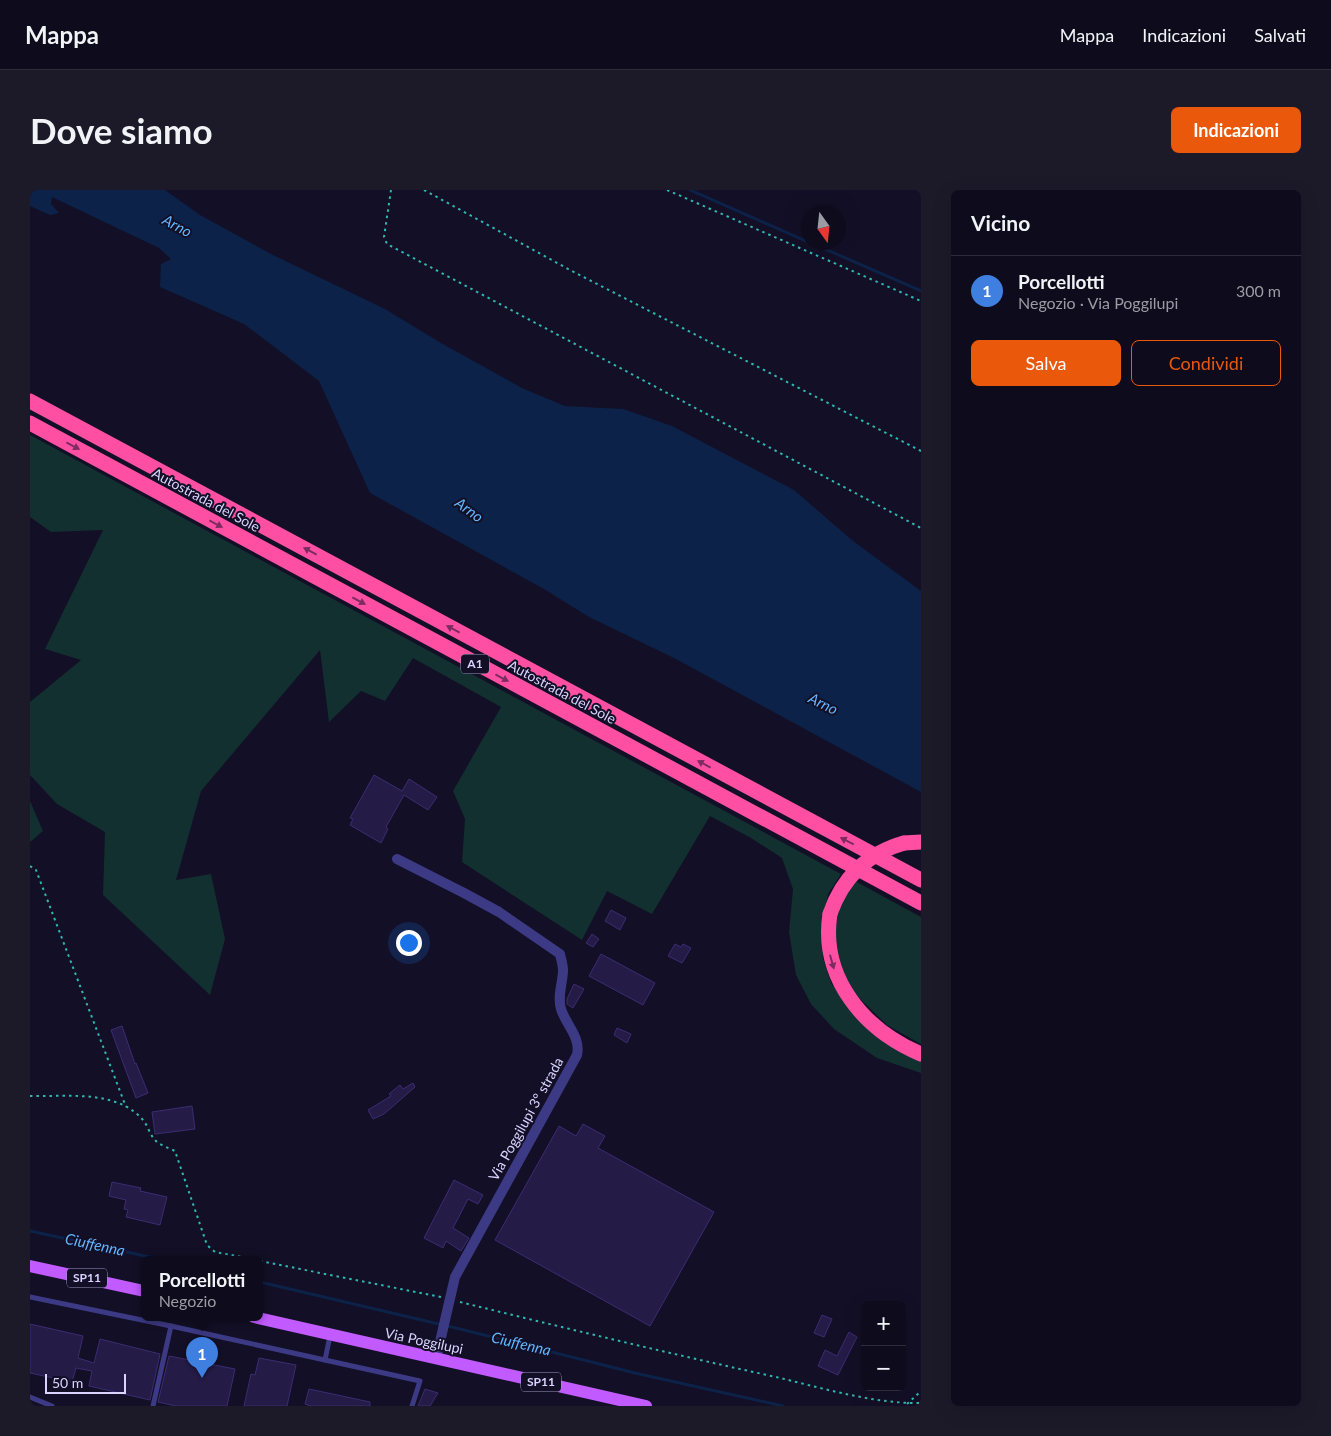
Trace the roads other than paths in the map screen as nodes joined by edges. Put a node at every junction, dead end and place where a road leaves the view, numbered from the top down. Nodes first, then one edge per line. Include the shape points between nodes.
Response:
1 (30, 401) edge
2 (30, 423) edge
3 (921, 842) edge
4 (397, 859) dead end
5 (886, 861) junction
6 (921, 874) edge
7 (921, 880) edge
8 (921, 903) edge
9 (921, 1054) edge
10 (30, 1266) edge
11 (141, 1290) edge
12 (30, 1297) edge
13 (263, 1319) edge
14 (141, 1320) edge
15 (147, 1321) edge
16 (171, 1326) junction
17 (330, 1335) junction
18 (437, 1353) junction
19 (325, 1360) junction
20 (30, 1397) edge
21 (52, 1406) edge
22 (153, 1406) edge
23 (412, 1406) edge
24 (646, 1406) edge

5 -> 1 highway, Autostrada del Sole / A1
2 -> 8 highway, Autostrada del Sole / A1
3 -> 9 highway, bridge via 880,852 859,867 837,897 828,931 830,956 847,995 867,1018 887,1034
4 - 18 street, Via Poggilupi 3° strada via 499,912 560,954 564,967 561,1010 579,1047 455,1277
5 - 6 highway
5 - 7 highway, Autostrada del Sole / A1
10 - 11 main road, SP11
12 - 14 lane
13 - 17 main road, Via Poggilupi / SP11
15 - 16 lane
16 - 19 lane
16 - 22 lane
17 - 18 main road, Via Poggilupi / SP11
17 - 19 lane
18 - 24 main road, Via Poggilupi / SP11
19 - 23 lane via 420,1381
20 - 21 lane

